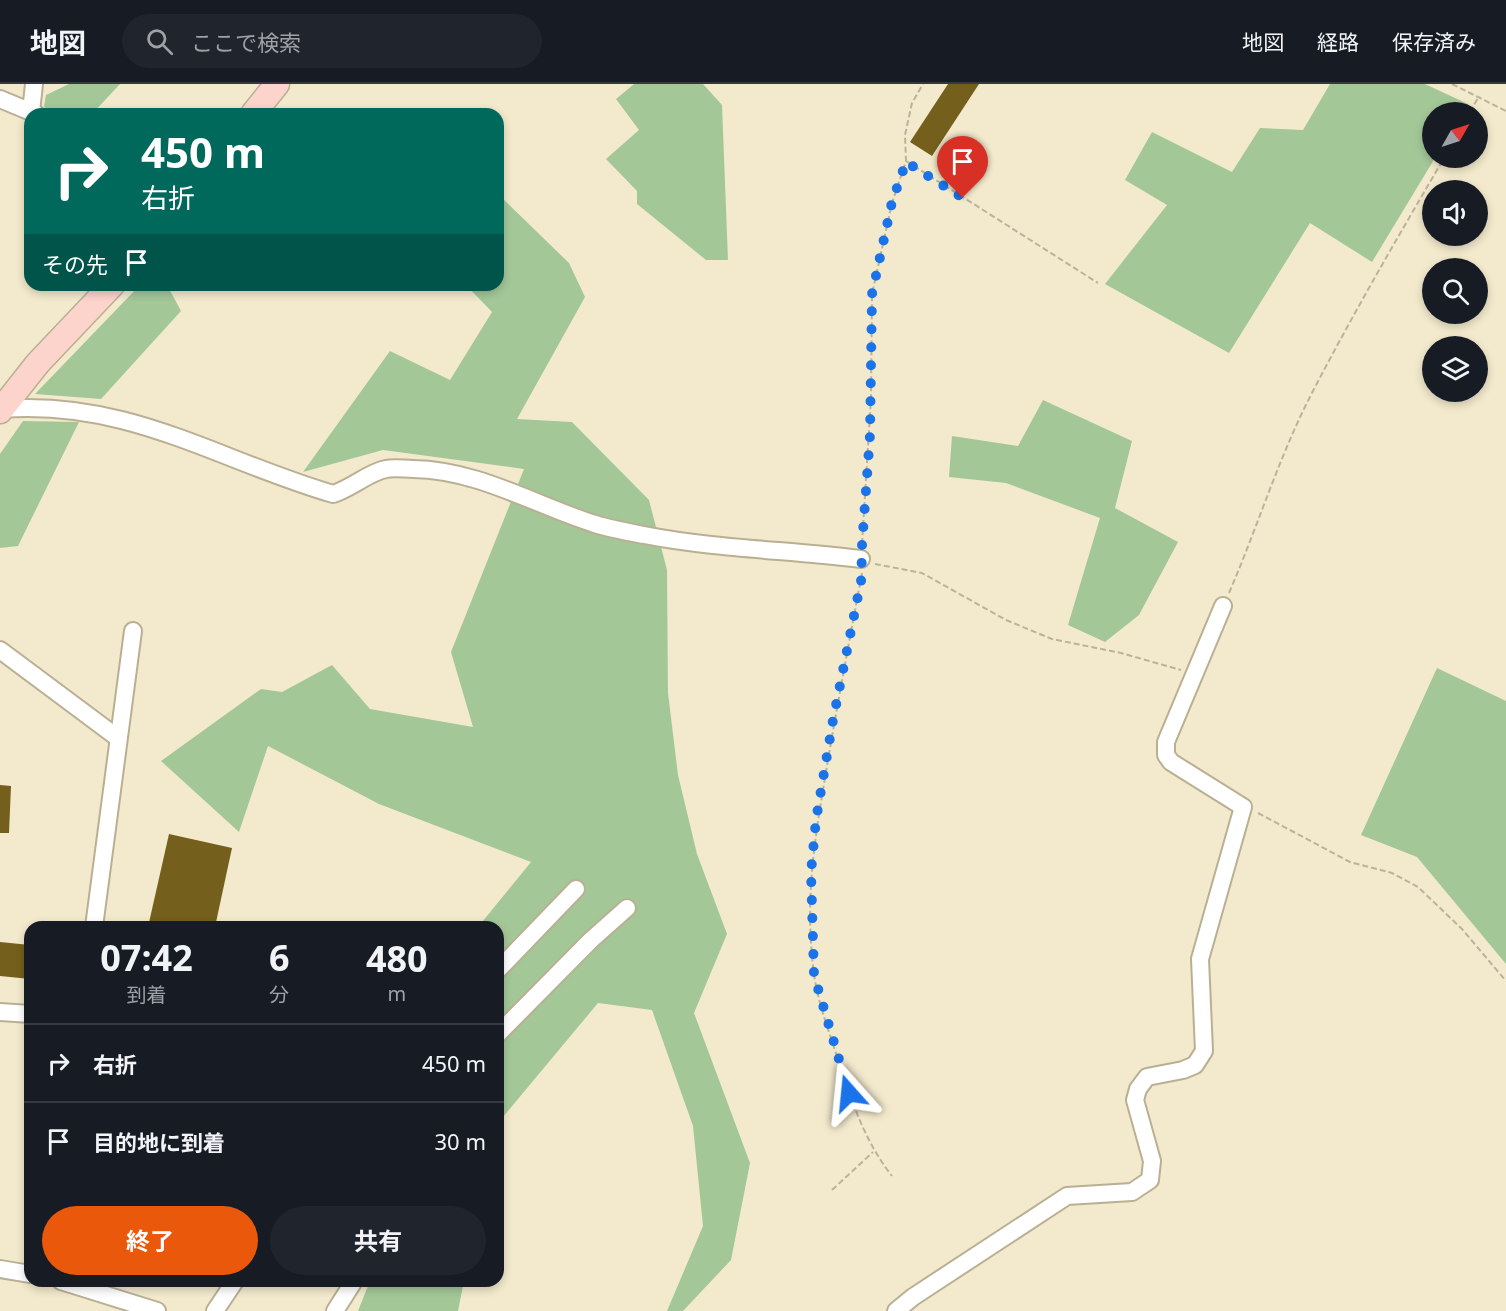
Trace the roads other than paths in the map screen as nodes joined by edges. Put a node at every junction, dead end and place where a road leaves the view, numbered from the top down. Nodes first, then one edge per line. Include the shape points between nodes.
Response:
1 (34, 84) edge
2 (277, 84) edge
3 (0, 99) edge
4 (33, 108) edge
5 (258, 108) edge
6 (24, 109) edge
7 (106, 291) edge
8 (1, 410) edge
9 (861, 559) road end
10 (1223, 606) road end
11 (133, 631) dead end
12 (0, 650) edge
13 (118, 738) junction
14 (576, 889) dead end
15 (627, 908) dead end
16 (95, 921) edge
17 (504, 964) edge
18 (0, 1012) edge
19 (24, 1014) edge
20 (504, 1028) edge
21 (0, 1269) edge
22 (24, 1273) edge
23 (80, 1287) edge
24 (231, 1287) edge
25 (350, 1287) edge
26 (157, 1311) edge
27 (215, 1311) edge
28 (335, 1311) edge
29 (896, 1311) edge

1 - 4 street
2 - 5 main road
3 - 6 street
7 - 8 main road via 38,363
8 - 9 street via 86,411 139,423 333,494 387,468 434,470 507,489 595,524 645,535
10 - 29 street via 1166,742 1166,755 1171,762 1243,807 1200,959 1204,1051 1195,1065 1147,1077 1135,1100 1152,1161 1150,1180 1132,1192 1067,1196
11 - 13 street
12 - 13 street
13 - 16 street
14 - 17 street
15 - 20 street
18 - 19 street
21 - 22 street
23 - 26 street
24 - 27 street
25 - 28 street

